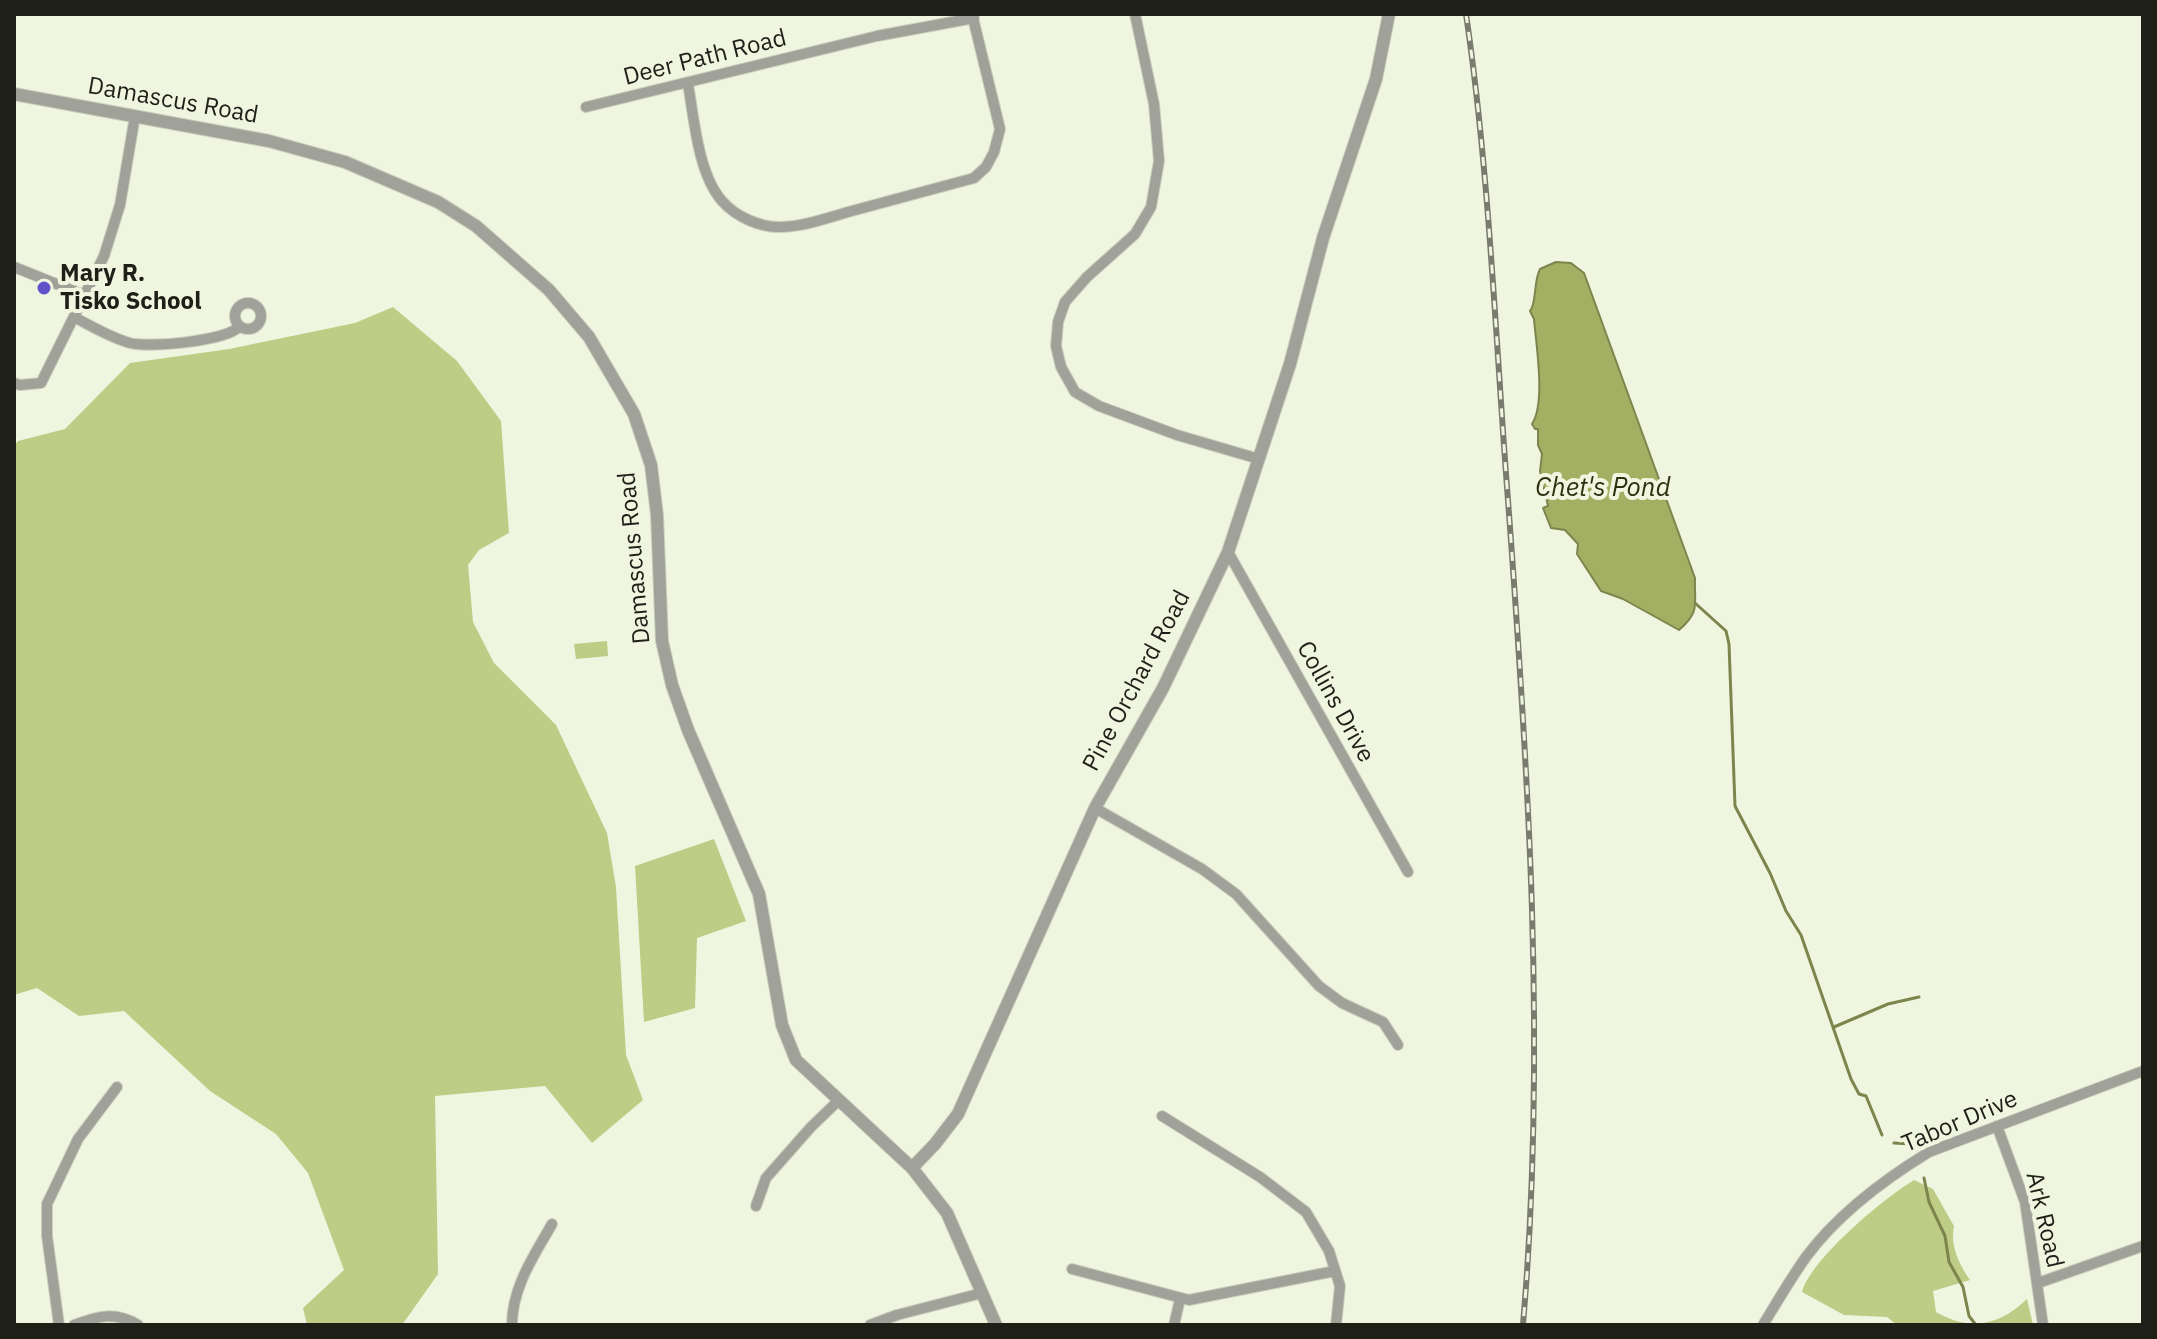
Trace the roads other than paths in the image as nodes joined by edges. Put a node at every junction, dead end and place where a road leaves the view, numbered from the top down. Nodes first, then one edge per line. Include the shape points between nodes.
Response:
1 (1135, 14) edge
2 (1389, 14) edge
3 (973, 16) edge
4 (688, 84) junction
5 (14, 94) edge
6 (586, 107) dead end
7 (135, 116) junction
8 (14, 267) edge
9 (84, 295) junction
10 (74, 317) junction
11 (239, 327) dead end
12 (14, 383) edge
13 (1259, 459) junction
14 (1228, 552) junction
15 (1095, 808) junction
16 (1408, 872) dead end
17 (1398, 1045) dead end
18 (2143, 1071) edge
19 (117, 1087) dead end
20 (838, 1101) junction
21 (1162, 1116) dead end
22 (1997, 1126) junction
23 (912, 1168) junction
24 (756, 1206) dead end
25 (552, 1224) dead end
26 (2143, 1246) edge
27 (1072, 1269) dead end
28 (1335, 1271) junction
29 (2038, 1283) junction
30 (982, 1293) junction
31 (1180, 1299) junction
32 (59, 1325) edge
33 (74, 1325) edge
34 (138, 1325) edge
35 (512, 1325) edge
36 (870, 1325) edge
37 (996, 1325) edge
38 (1174, 1325) edge
39 (1336, 1325) edge
40 (1763, 1325) edge
41 (2043, 1325) edge

1 - 13 street via 1154,104 1159,161 1151,207 1135,234 1065,302 1056,346 1061,367 1075,392 1099,406
2 - 13 street, Pine Orchard Road via 1376,79
3 - 4 street, Deer Path Road
3 - 4 street via 1000,129 986,167 974,178 824,218 764,226 722,201 697,140
4 - 6 street, Deer Path Road
5 - 7 street, Damascus Road
7 - 9 street via 120,205 104,256
7 - 20 street, Damascus Road via 269,141 345,162 438,202 476,226 549,290 589,337 634,414 651,465 662,641 672,685 759,894 782,1025 796,1060
8 - 9 street
9 - 10 street
10 - 11 street via 131,344 218,337
10 - 12 street via 41,383
13 - 14 street, Pine Orchard Road
14 - 15 street, Pine Orchard Road via 1163,688
14 - 16 street, Collins Drive
15 - 17 street via 1236,894 1319,986 1383,1022
15 - 23 street, Pine Orchard Road via 958,1114
18 - 22 street, Tabor Drive
19 - 32 street via 78,1139 47,1204
20 - 23 street, Damascus Road
20 - 24 street via 766,1178
21 - 28 street via 1306,1212
22 - 29 street, Ark Road via 2025,1202
22 - 40 street, Tabor Drive via 1929,1152 1853,1209 1807,1256
23 - 30 street via 947,1213
25 - 35 street via 522,1279 512,1305
26 - 29 street
27 - 31 street
28 - 31 street
28 - 39 street via 1340,1286
29 - 41 street, Ark Road
30 - 36 street
30 - 37 street
31 - 38 street
33 - 34 street via 108,1315

